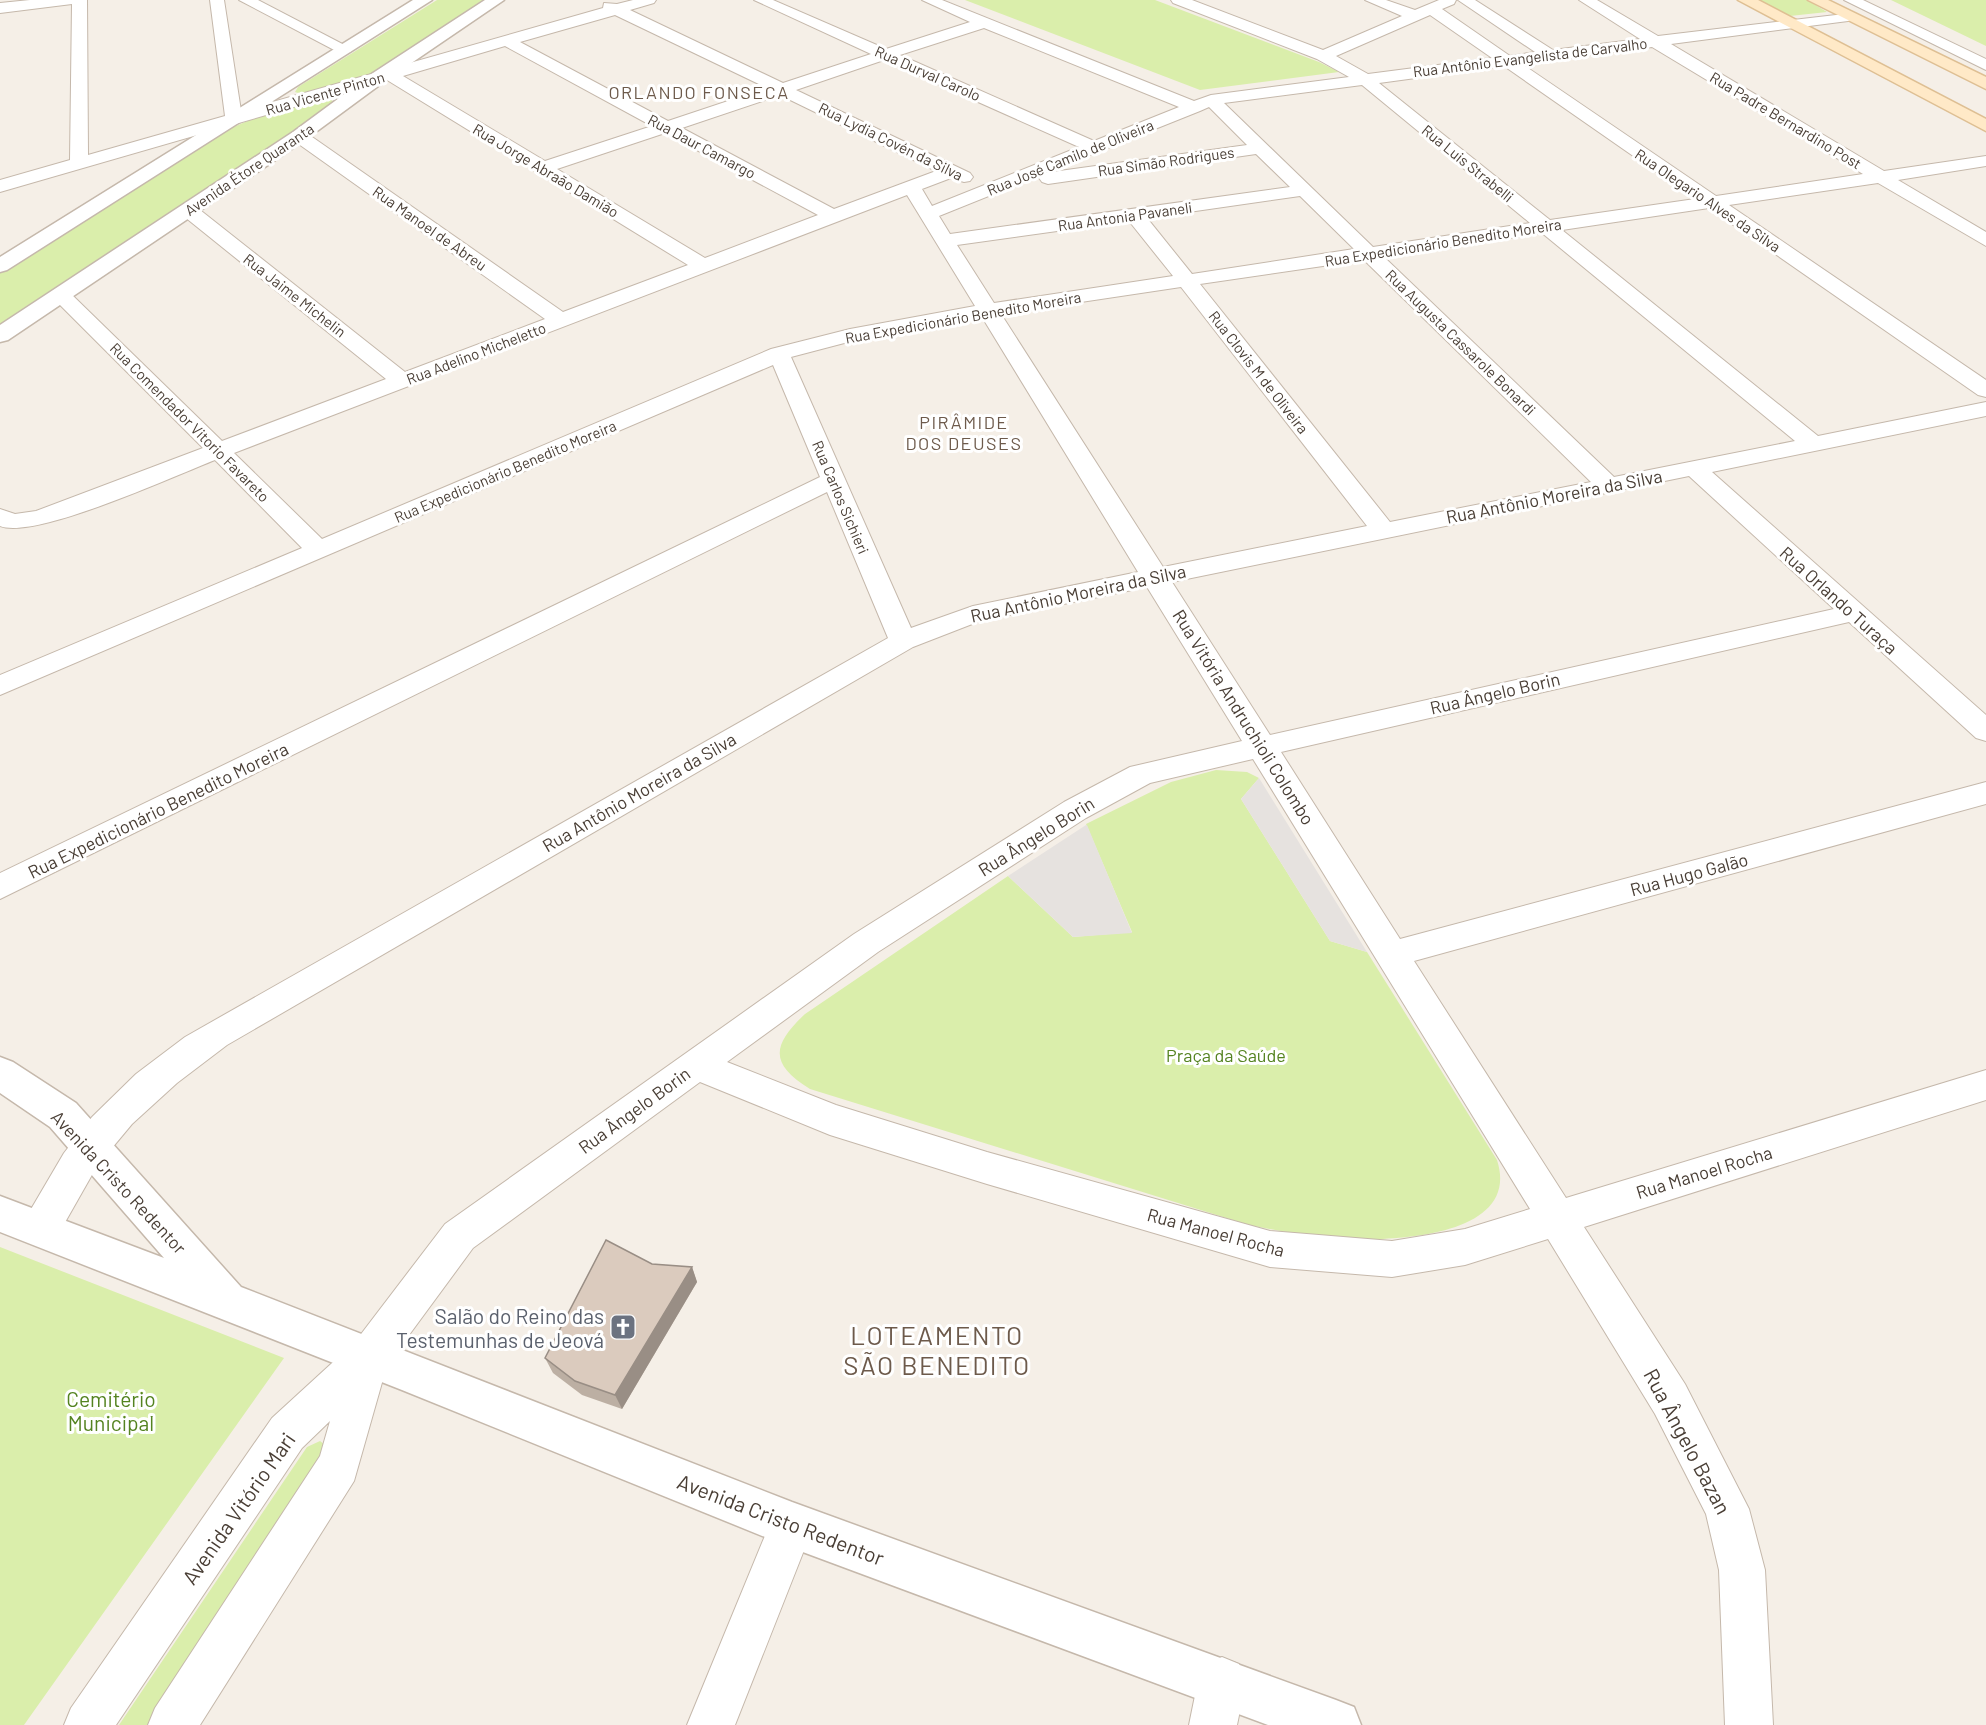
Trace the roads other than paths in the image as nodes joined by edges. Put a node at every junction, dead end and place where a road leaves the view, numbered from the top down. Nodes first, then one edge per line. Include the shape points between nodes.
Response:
1 (69, 0) edge
2 (80, 0) edge
3 (217, 0) edge
4 (246, 0) edge
5 (424, 0) edge
6 (496, 0) edge
7 (597, 0) edge
8 (649, 0) edge
9 (761, 0) edge
10 (929, 0) edge
11 (1178, 0) edge
12 (1372, 0) edge
13 (1452, 0) edge
14 (1465, 0) edge
15 (1587, 0) edge
16 (1746, 0) edge
17 (1816, 0) edge
18 (0, 8) edge
19 (1850, 8) edge
20 (617, 9) junction
21 (1422, 12) junction
22 (985, 22) junction
23 (1792, 23) junction
24 (507, 41) junction
25 (1654, 41) junction
26 (344, 49) junction
27 (1548, 54) junction
28 (886, 55) junction
29 (1323, 56) junction
30 (1505, 60) junction
31 (1986, 65) edge
32 (384, 76) junction
33 (1363, 78) junction
34 (1986, 84) edge
35 (785, 88) junction
36 (1203, 103) junction
37 (234, 120) junction
38 (1986, 126) edge
39 (667, 127) junction
40 (299, 136) junction
41 (1094, 147) junction
42 (1262, 148) junction
43 (1986, 161) edge
44 (79, 163) junction
45 (542, 168) junction
46 (952, 171) junction
47 (1880, 177) junction
48 (0, 186) edge
49 (911, 187) junction
50 (994, 187) junction
51 (1305, 190) junction
52 (1711, 202) junction
53 (188, 210) junction
54 (928, 214) junction
55 (1134, 215) junction
56 (833, 216) junction
57 (1546, 226) junction
58 (1986, 240) edge
59 (945, 241) junction
60 (1369, 253) junction
61 (0, 266) edge
62 (704, 266) junction
63 (1186, 280) junction
64 (61, 295) junction
65 (988, 310) junction
66 (561, 320) junction
67 (0, 334) edge
68 (778, 354) junction
69 (403, 381) junction
70 (1986, 390) edge
71 (1986, 410) edge
72 (1813, 444) junction
73 (219, 451) junction
74 (1694, 468) junction
75 (833, 480) junction
76 (1608, 485) junction
77 (0, 516) edge
78 (1383, 530) junction
79 (319, 550) junction
80 (1155, 576) junction
81 (1852, 612) junction
82 (903, 641) junction
83 (0, 686) edge
84 (1986, 731) edge
85 (1261, 746) junction
86 (1986, 794) edge
87 (0, 887) edge
88 (1392, 954) junction
89 (696, 1065) junction
90 (0, 1073) edge
91 (1986, 1085) edge
92 (90, 1147) junction
93 (0, 1214) edge
94 (1557, 1217) junction
95 (41, 1228) junction
96 (229, 1302) junction
97 (369, 1356) junction
98 (792, 1525) junction
99 (1217, 1703) edge
100 (88, 1725) edge
101 (172, 1725) edge
102 (711, 1725) edge
103 (1336, 1725) edge
104 (1749, 1725) edge

1 - 18 street
2 - 44 street
3 - 37 street
4 - 26 street
5 - 26 street
6 - 32 street, Avenida Étore Quaranta
7 - 20 street, Rua Lydia Covén da Silva
8 - 20 street, Rua Vicente Pinton
9 - 28 street, Rua Durval Carolo
10 - 22 street, Rua Augusta Cassarole Bonardi
11 - 29 street, Rua Luis Strabelli
12 - 21 street, Rua Olegario Alves da Silva
13 - 21 street
14 - 27 street
15 - 25 street, Rua Padre Bernardino Post
16 - 23 main road
17 - 19 main road
19 - 23 street, Rua Antônio Evangelista de Carvalho
19 - 31 street
19 - 34 main road
20 - 24 street, Rua Vicente Pinton
20 - 35 street, Rua Lydia Covén da Silva
21 - 29 street
21 - 30 street, Rua Olegario Alves da Silva
22 - 28 street
22 - 36 street, Rua Augusta Cassarole Bonardi
23 - 25 street, Rua Antônio Evangelista de Carvalho
23 - 38 main road
24 - 32 street, Rua Vicente Pinton
24 - 39 street, Rua Daur Camargo
25 - 27 street, Rua Antônio Evangelista de Carvalho
25 - 47 street, Rua Padre Bernardino Post
26 - 37 street
27 - 30 street, Rua Antônio Evangelista de Carvalho
28 - 35 street
28 - 41 street, Rua Durval Carolo
29 - 33 street, Rua Luis Strabelli
30 - 33 street, Rua Antônio Evangelista de Carvalho
30 - 52 street, Rua Olegario Alves da Silva
32 - 37 street, Rua Vicente Pinton
32 - 40 street, Avenida Étore Quaranta
32 - 45 street, Rua Jorge Abraão Damião
33 - 36 street, Rua Antônio Evangelista de Carvalho
33 - 57 street, Rua Luis Strabelli
35 - 39 street
35 - 46 street, Rua Lydia Covén da Silva
36 - 41 street, Rua José Camilo de Oliveira
36 - 42 street, Rua Augusta Cassarole Bonardi
37 - 44 street, Rua Vicente Pinton
37 - 61 street
39 - 45 street
39 - 56 street, Rua Daur Camargo
40 - 53 street, Avenida Étore Quaranta
40 - 66 street, Rua Manoel de Abreu
41 - 50 street, Rua José Camilo de Oliveira
42 - 50 street, Rua Simão Rodrigues
42 - 51 street, Rua Augusta Cassarole Bonardi
43 - 47 street, Rua Expedicionário Benedito Moreira
44 - 48 street, Rua Vicente Pinton
45 - 62 street, Rua Jorge Abraão Damião
46 - 49 street, Rua Adelino Micheletto
46 - 50 street, Rua Lydia Covén da Silva
47 - 52 street, Rua Expedicionário Benedito Moreira
47 - 58 street, Rua Padre Bernardino Post
49 - 54 street, Rua Vitória Andruchioli Colombo
49 - 56 street, Rua Adelino Micheletto
50 - 54 street, Rua José Camilo de Oliveira
51 - 55 street, Rua Antonia Pavaneli
51 - 60 street, Rua Augusta Cassarole Bonardi
52 - 57 street, Rua Expedicionário Benedito Moreira
52 - 70 street, Rua Olegario Alves da Silva
53 - 64 street, Avenida Étore Quaranta
53 - 69 street, Rua Jaime Michelin
54 - 59 street, Rua Vitória Andruchioli Colombo
55 - 59 street, Rua Antonia Pavaneli
55 - 63 street, Rua Clovis M de Oliveira
56 - 62 street, Rua Adelino Micheletto
57 - 60 street, Rua Expedicionário Benedito Moreira
57 - 72 street, Rua Luis Strabelli
59 - 65 street, Rua Vitória Andruchioli Colombo
60 - 63 street, Rua Expedicionário Benedito Moreira
60 - 76 street, Rua Augusta Cassarole Bonardi
62 - 66 street, Rua Adelino Micheletto
63 - 65 street, Rua Expedicionário Benedito Moreira
63 - 78 street, Rua Clovis M de Oliveira
64 - 67 street, Avenida Étore Quaranta
64 - 73 street, Rua Comendador Vitorio Favareto
65 - 68 street, Rua Expedicionário Benedito Moreira via 850,335
65 - 80 street, Rua Vitória Andruchioli Colombo
66 - 69 street, Rua Adelino Micheletto
68 - 75 street, Rua Carlos Sichieri
68 - 79 street, Rua Expedicionário Benedito Moreira
69 - 73 street, Rua Adelino Micheletto
71 - 72 street, Rua Antônio Moreira da Silva
72 - 74 street, Rua Antônio Moreira da Silva
73 - 77 street, Rua Adelino Micheletto via 41,518 11,522
73 - 79 street, Rua Comendador Vitorio Favareto
74 - 76 street, Rua Antônio Moreira da Silva
74 - 81 street, Rua Orlando Turaça
75 - 82 street, Rua Carlos Sichieri
75 - 87 street, Rua Expedicionário Benedito Moreira
76 - 78 street, Rua Antônio Moreira da Silva
78 - 80 street, Rua Antônio Moreira da Silva
79 - 83 street, Rua Expedicionário Benedito Moreira
80 - 82 street, Rua Antônio Moreira da Silva via 973,614
80 - 85 street, Rua Vitória Andruchioli Colombo
81 - 84 street, Rua Orlando Turaça
81 - 85 street, Rua Ângelo Borin
82 - 92 street, Rua Antônio Moreira da Silva via 215,1035 164,1070 128,1102
85 - 88 street, Rua Vitória Andruchioli Colombo
85 - 89 street, Rua Ângelo Borin via 1141,774 1075,810 866,943
86 - 88 street, Rua Hugo Galão
88 - 94 street, Rua Vitória Andruchioli Colombo
89 - 94 street, Rua Manoel Rocha via 830,1119 1270,1249 1392,1260 1465,1247
89 - 97 street, Rua Ângelo Borin via 459,1236
90 - 92 street, Avenida Cristo Redentor via 63,1115
91 - 94 street, Rua Manoel Rocha
92 - 95 street, Rua Antônio Moreira da Silva
92 - 96 street, Avenida Cristo Redentor
93 - 95 street, Avenida Cristo Redentor
94 - 104 street, Rua Ângelo Bazan via 1670,1400 1727,1509 1742,1570
95 - 96 street, Avenida Cristo Redentor
96 - 97 street, Avenida Cristo Redentor
97 - 98 street, Avenida Cristo Redentor
97 - 100 street, Avenida Vitório Mari via 287,1433
97 - 101 street via 339,1466
98 - 99 street, Avenida Cristo Redentor
98 - 102 street
99 - 103 street, Avenida Cristo Redentor

